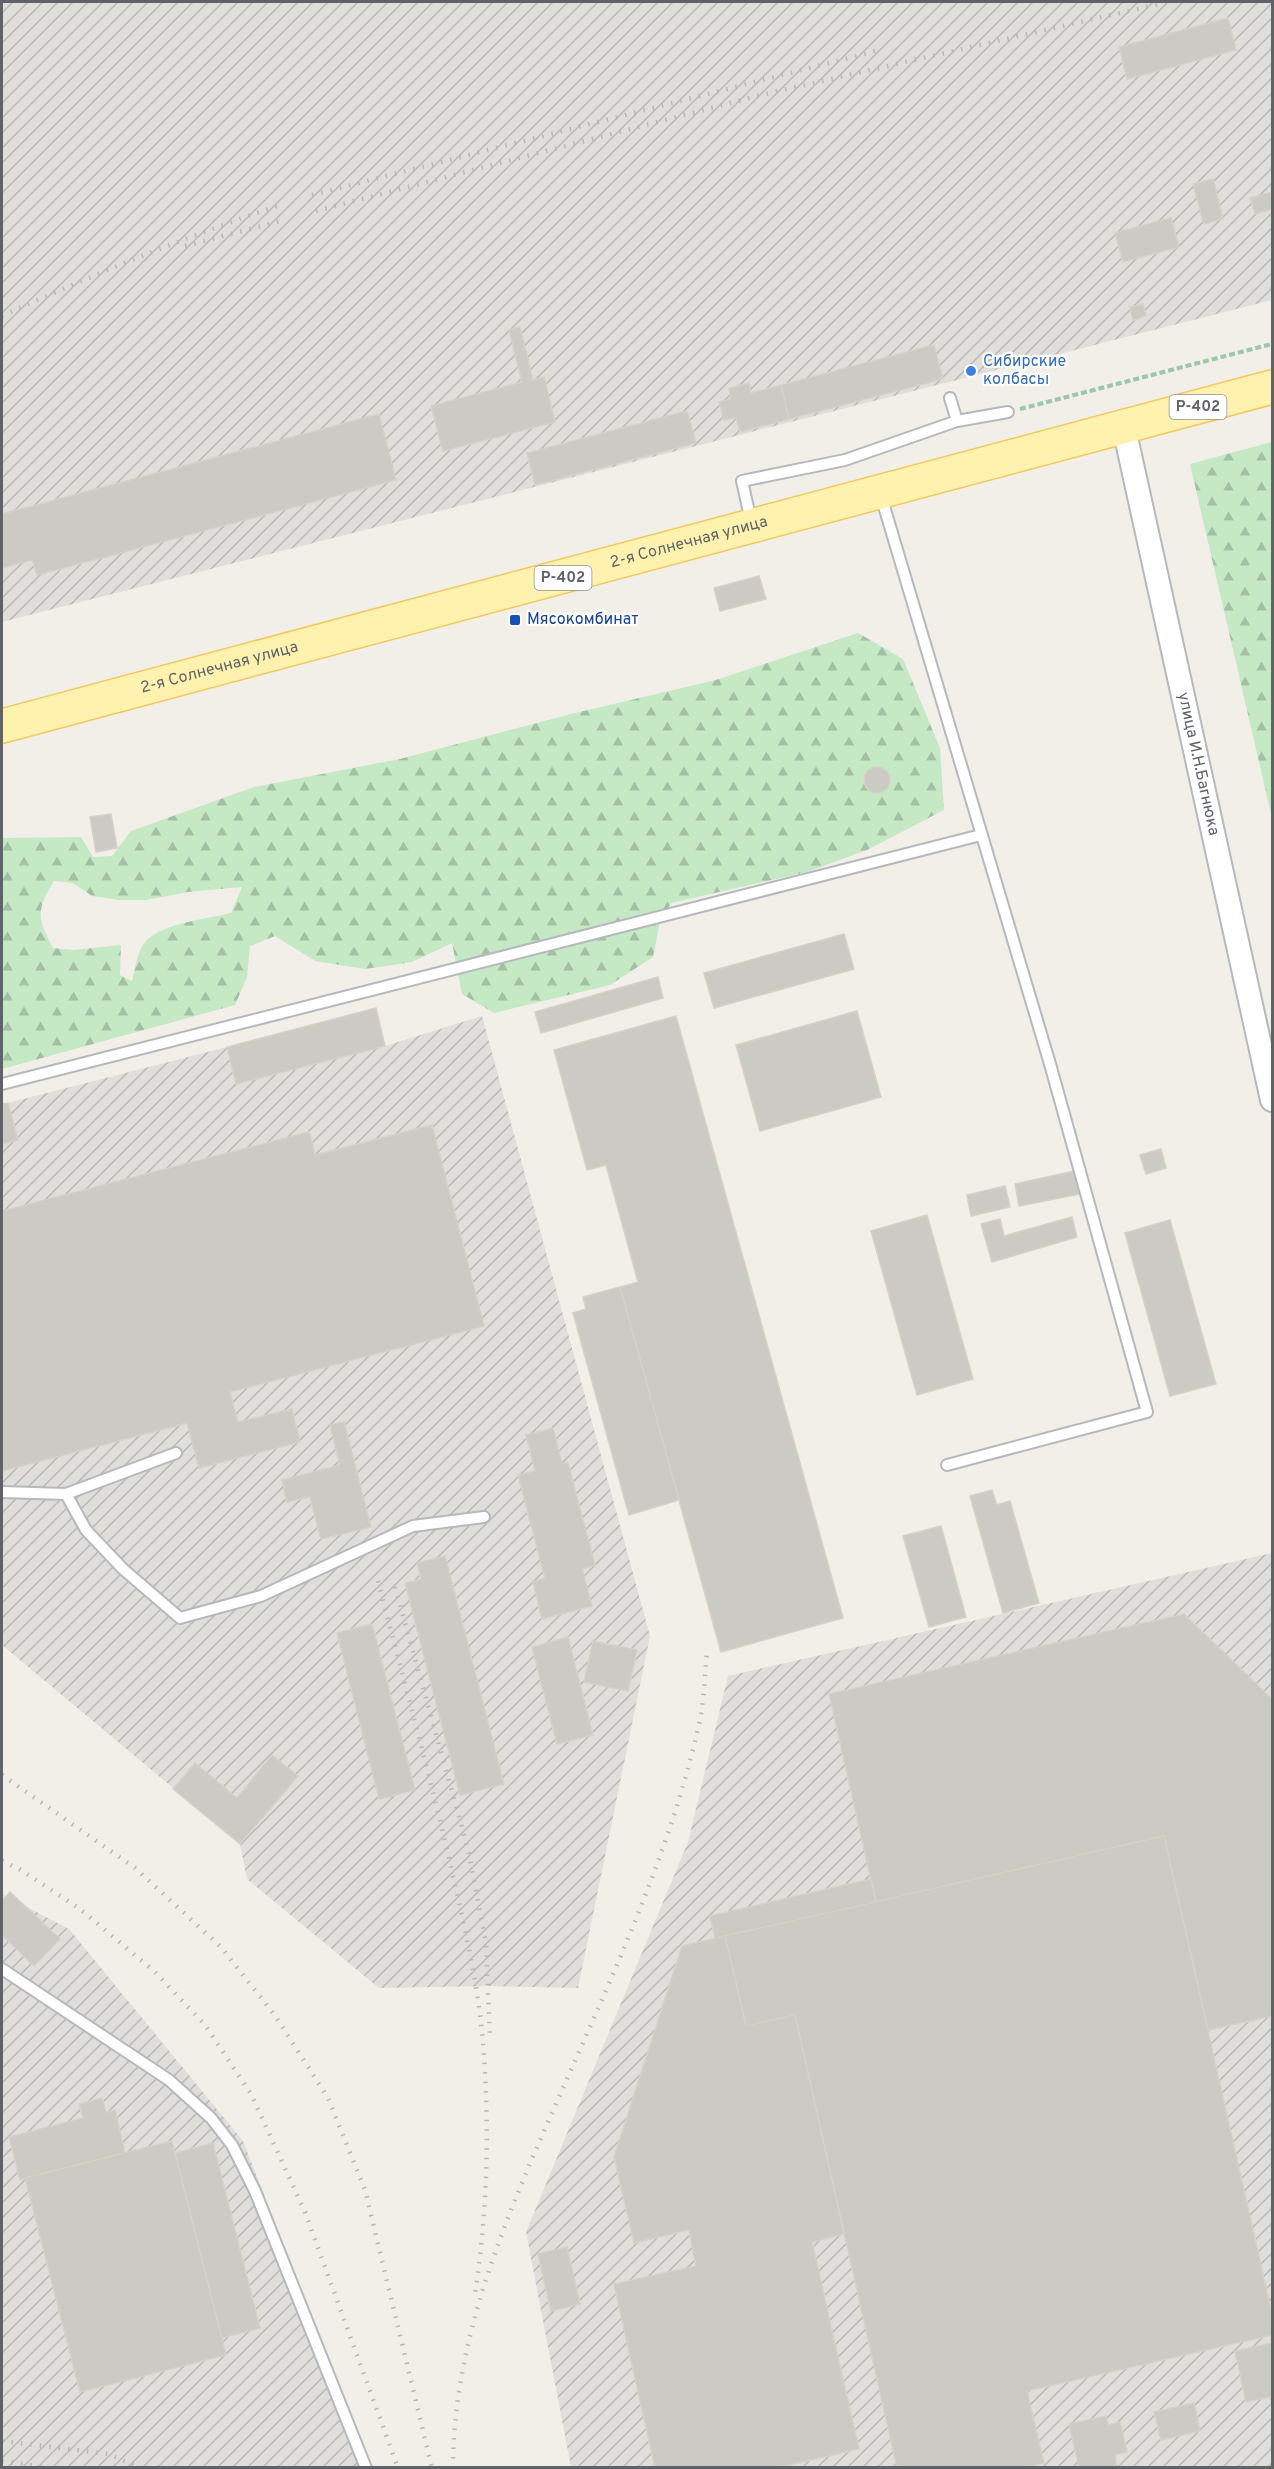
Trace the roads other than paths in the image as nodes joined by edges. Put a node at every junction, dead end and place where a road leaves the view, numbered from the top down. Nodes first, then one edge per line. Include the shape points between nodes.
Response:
1 (1272, 387) edge
2 (950, 398) dead end
3 (1008, 412) road end
4 (957, 421) junction
5 (1124, 428) junction
6 (879, 491) junction
7 (752, 527) junction
8 (2, 726) edge
9 (981, 835) junction
10 (2, 1084) edge
11 (1272, 1100) edge
12 (176, 1453) dead end
13 (947, 1465) dead end
14 (2, 1492) edge
15 (66, 1494) junction
16 (484, 1517) dead end
17 (2, 1969) edge
18 (366, 2468) edge

1 - 5 main road, 2-я Солнечная улица / Р-402
2 - 4 lane
3 - 4 lane
4 - 7 lane via 845,460 742,481
5 - 6 main road, 2-я Солнечная улица / Р-402
5 - 11 street, улица И.Н.Багнюка
6 - 7 main road, 2-я Солнечная улица / Р-402
6 - 9 lane
7 - 8 main road, 2-я Солнечная улица / Р-402
9 - 10 lane
9 - 13 lane via 1147,1412
12 - 15 lane
14 - 15 lane
15 - 16 lane via 86,1530 123,1569 180,1618 261,1596 413,1526
17 - 18 lane via 169,2080 211,2118 232,2145 255,2191

